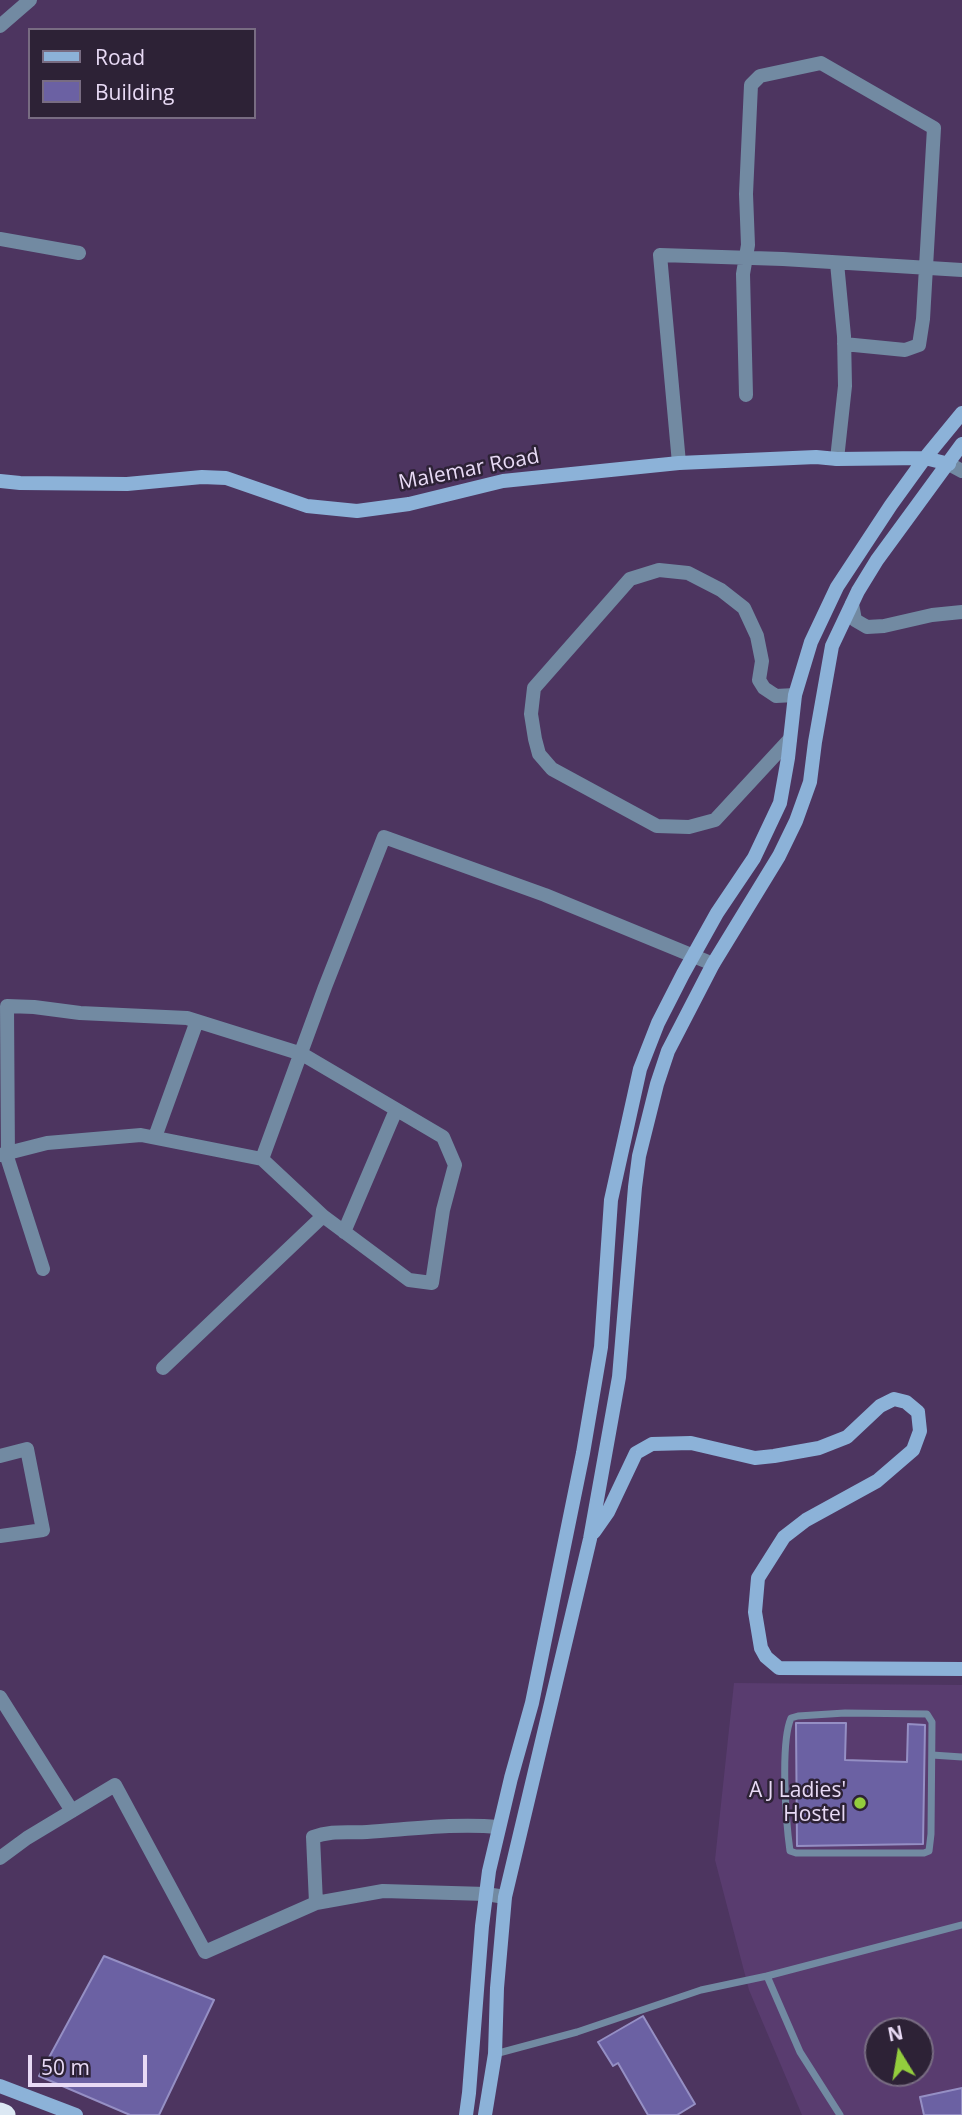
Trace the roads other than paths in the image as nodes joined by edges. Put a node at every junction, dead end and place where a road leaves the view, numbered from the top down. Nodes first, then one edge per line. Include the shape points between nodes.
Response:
1 (30, 0) edge
2 (0, 26) edge
3 (0, 239) edge
4 (79, 253) dead end
5 (746, 258) junction
6 (836, 263) junction
7 (924, 268) junction
8 (962, 270) edge
9 (845, 344) junction
10 (746, 396) dead end
11 (962, 412) edge
12 (962, 444) edge
13 (925, 458) junction
14 (837, 459) junction
15 (679, 463) junction
16 (956, 468) edge
17 (0, 481) edge
18 (852, 604) junction
19 (962, 612) edge
20 (795, 695) junction
21 (790, 739) junction
22 (694, 955) junction
23 (713, 964) junction
24 (4, 1006) edge
25 (197, 1021) junction
26 (302, 1054) junction
27 (396, 1110) junction
28 (155, 1138) junction
29 (4, 1154) edge
30 (262, 1159) junction
31 (323, 1216) junction
32 (344, 1232) junction
33 (43, 1269) dead end
34 (163, 1368) dead end
35 (583, 1453) junction
36 (0, 1456) edge
37 (606, 1459) junction
38 (0, 1536) edge
39 (590, 1539) junction
40 (962, 1669) edge
41 (0, 1697) edge
42 (932, 1755) junction
43 (962, 1757) edge
44 (72, 1811) junction
45 (499, 1827) junction
46 (0, 1858) edge
47 (486, 1894) junction
48 (505, 1897) junction
49 (316, 1903) junction
50 (962, 1926) edge
51 (767, 1976) junction
52 (495, 2054) junction
53 (0, 2086) edge
54 (0, 2113) edge
55 (5, 2115) edge
56 (76, 2115) edge
57 (466, 2115) edge
58 (485, 2115) edge
59 (840, 2115) edge

1 - 2 street
3 - 4 street
5 - 6 street
5 - 7 street via 751,85 760,76 821,63 934,128
5 - 10 street
5 - 15 street via 660,255
6 - 7 street
6 - 9 street
7 - 8 street
7 - 9 street via 919,345 905,350
9 - 14 street
11 - 13 main road
12 - 16 main road
13 - 14 main road, Malemar Road
13 - 16 main road, Malemar Road
13 - 20 main road via 837,587 811,642
14 - 15 main road, Malemar Road
15 - 17 main road, Malemar Road via 503,481 357,512 307,506 226,478 127,484
16 - 18 main road via 877,560
18 - 19 street via 856,620 867,627
18 - 23 main road via 832,646 810,782 796,821
20 - 21 main road
20 - 21 street via 776,696 759,680 762,661 757,636 744,608 688,573 659,570 630,579 534,688 531,715 539,754 552,769 657,826 689,827 715,820
21 - 22 main road via 780,803 754,858
22 - 23 street
22 - 26 street via 384,837
22 - 35 main road via 639,1069 611,1200 601,1347
23 - 37 main road via 668,1051 639,1156 619,1377
24 - 25 street
24 - 29 street
25 - 26 street
25 - 28 street
26 - 27 street
26 - 30 street
27 - 32 street
27 - 32 street via 443,1137 455,1165 432,1283 409,1280
28 - 29 street via 141,1135 47,1143
28 - 30 street
29 - 33 street
30 - 31 street
31 - 32 street
31 - 34 street
35 - 37 main road
35 - 45 main road via 532,1703
36 - 38 street via 27,1449 43,1530
37 - 39 main road
39 - 40 main road via 636,1453 652,1444 691,1443 755,1458 774,1456 819,1448 847,1437 880,1406 894,1399 906,1402 918,1412 920,1432 913,1450 877,1481 784,1537 758,1578 755,1612 761,1648 779,1668
39 - 48 main road
41 - 44 street
42 - 42 lane via 932,1722 927,1714 791,1718 786,1755 790,1851 929,1851
42 - 43 lane
44 - 46 street
44 - 49 street via 115,1786 205,1952
45 - 47 main road
45 - 49 street via 325,1832 313,1837
47 - 48 street
47 - 49 street via 383,1891
47 - 57 main road
48 - 52 main road
50 - 51 lane
51 - 52 lane via 701,1990
51 - 59 lane via 800,2052
52 - 58 main road
53 - 56 main road
54 - 55 highway

